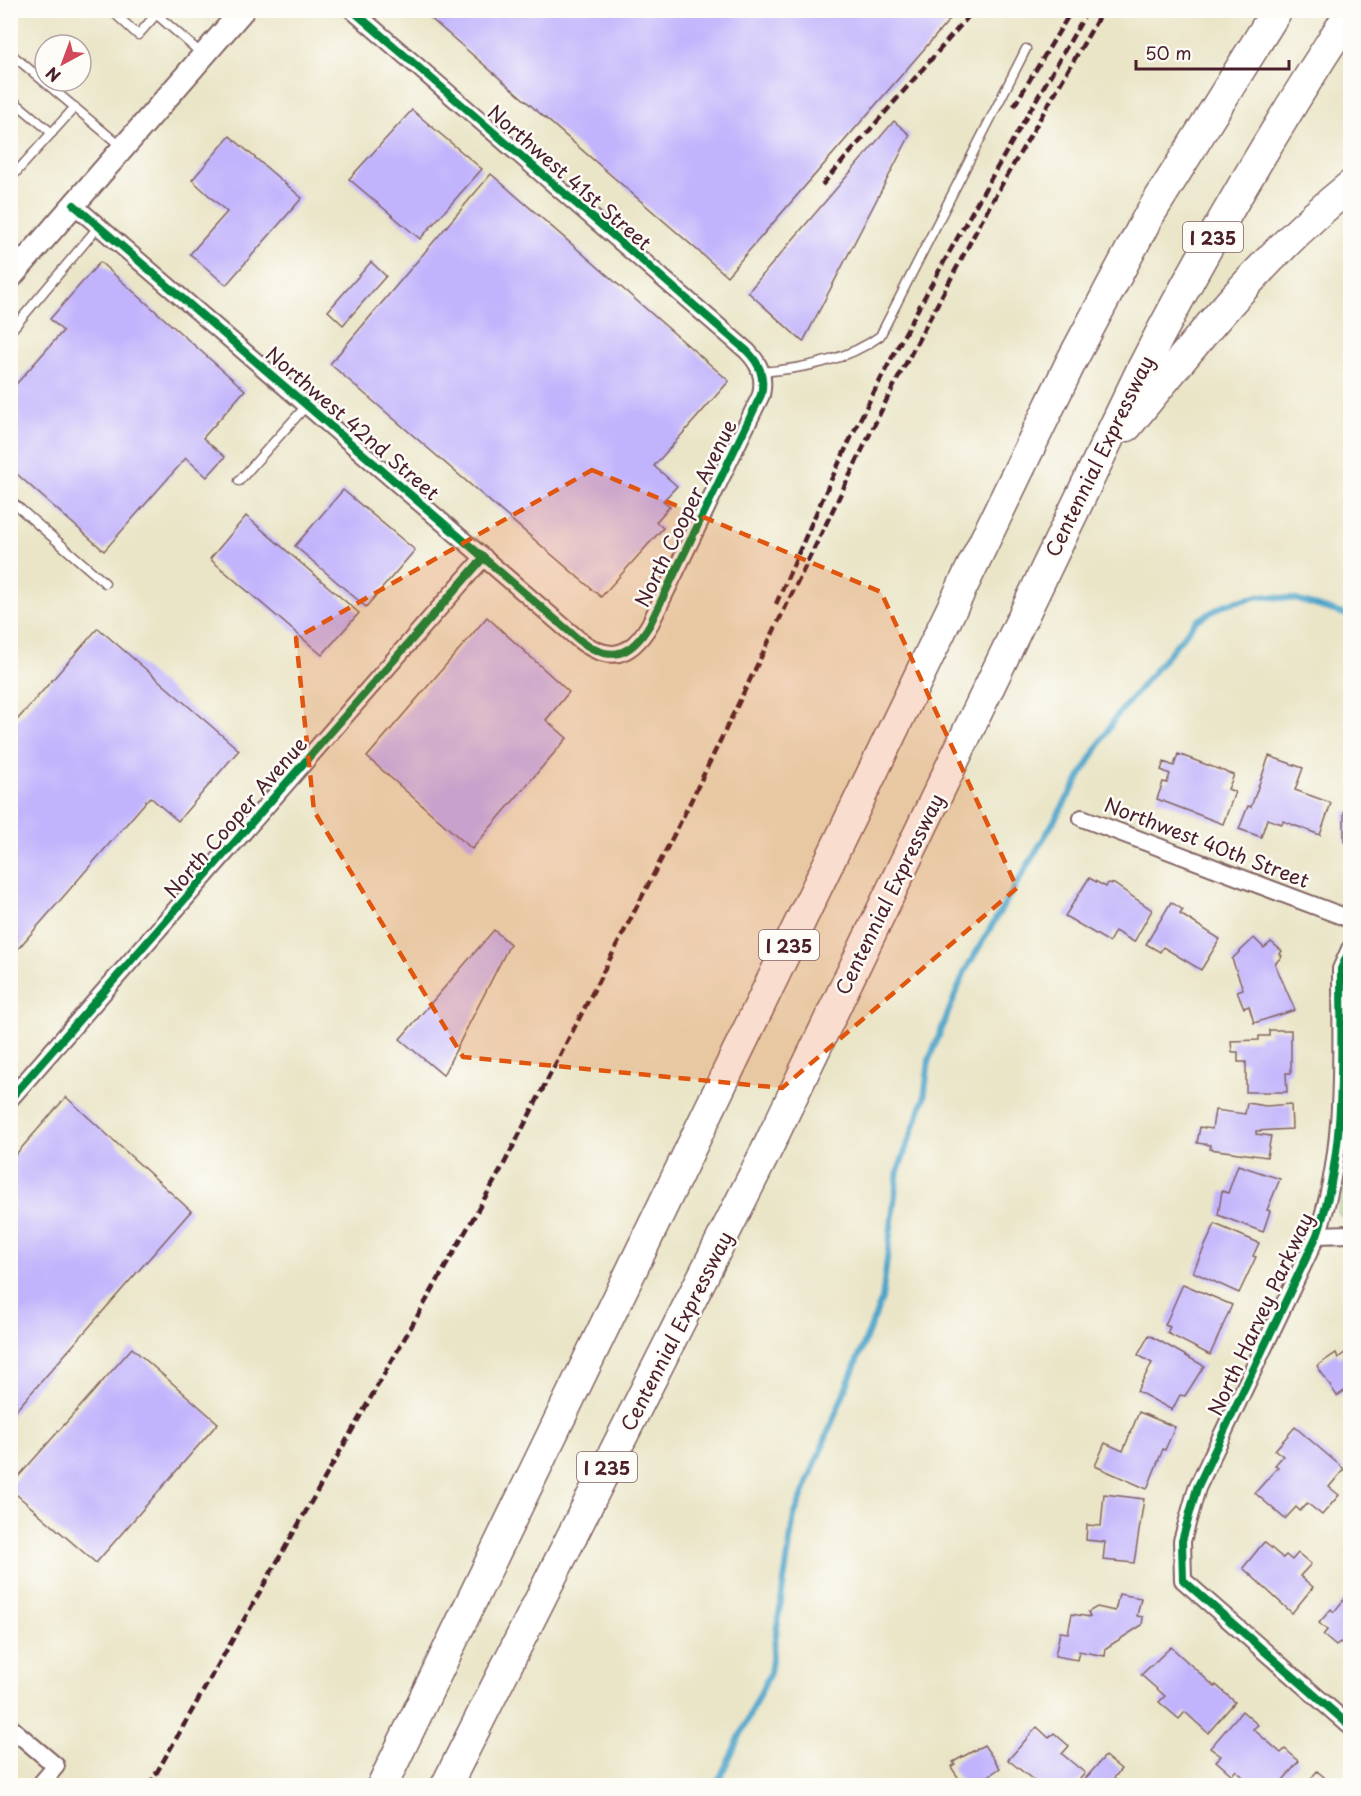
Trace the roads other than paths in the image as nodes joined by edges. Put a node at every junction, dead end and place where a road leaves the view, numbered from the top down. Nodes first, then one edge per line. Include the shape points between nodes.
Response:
1 (111, 10) edge
2 (243, 10) edge
3 (352, 10) edge
4 (1261, 10) edge
5 (1277, 10) edge
6 (158, 12) edge
7 (1350, 14) edge
8 (1026, 49) dead end
9 (10, 53) edge
10 (204, 56) junction
11 (10, 98) edge
12 (75, 107) junction
13 (1211, 113) junction
14 (52, 133) junction
15 (123, 148) junction
16 (10, 179) edge
17 (1350, 186) edge
18 (74, 205) junction
19 (99, 226) junction
20 (10, 278) edge
21 (10, 332) edge
22 (761, 372) junction
23 (307, 405) junction
24 (1091, 470) junction
25 (239, 481) dead end
26 (10, 500) edge
27 (484, 557) junction
28 (105, 583) dead end
29 (615, 654) joint
30 (1082, 818) dead end
31 (1350, 919) edge
32 (1350, 949) edge
33 (10, 1099) edge
34 (1345, 1131) edge
35 (1350, 1234) edge
36 (1317, 1235) junction
37 (10, 1726) edge
38 (1350, 1726) edge
39 (39, 1785) edge
40 (382, 1785) edge
41 (446, 1785) edge

1 - 6 lane via 138,35
2 - 10 main road
3 - 22 street, Northwest 41st Street via 747,351
4 - 13 highway
5 - 13 highway, I 235
6 - 10 lane
7 - 24 highway, Centennial Expressway / I 235 via 1249,174 1188,280
8 - 22 lane via 880,336 840,357
9 - 12 lane
10 - 15 main road
11 - 14 lane
12 - 14 lane
12 - 15 lane
13 - 40 highway, I 235 via 1148,217 1071,362
14 - 16 lane
15 - 18 main road
17 - 24 highway via 1223,308
18 - 19 street, Northwest 42nd Street
18 - 20 main road
19 - 21 lane
19 - 23 street, Northwest 42nd Street
22 - 29 street, North Cooper Avenue via 761,395 650,624 636,644
23 - 25 lane
23 - 27 street, Northwest 42nd Street
24 - 41 highway, Centennial Expressway / I 235 via 767,1149
26 - 28 lane
27 - 29 street, Northwest 42nd Street via 590,649
27 - 33 street, North Cooper Avenue
30 - 31 street, Northwest 40th Street
32 - 34 street, North Harvey Parkway via 1341,969
34 - 36 street, North Harvey Parkway
35 - 36 street
36 - 38 street, North Harvey Parkway via 1197,1488 1182,1541 1184,1580
37 - 39 street via 56,1766

